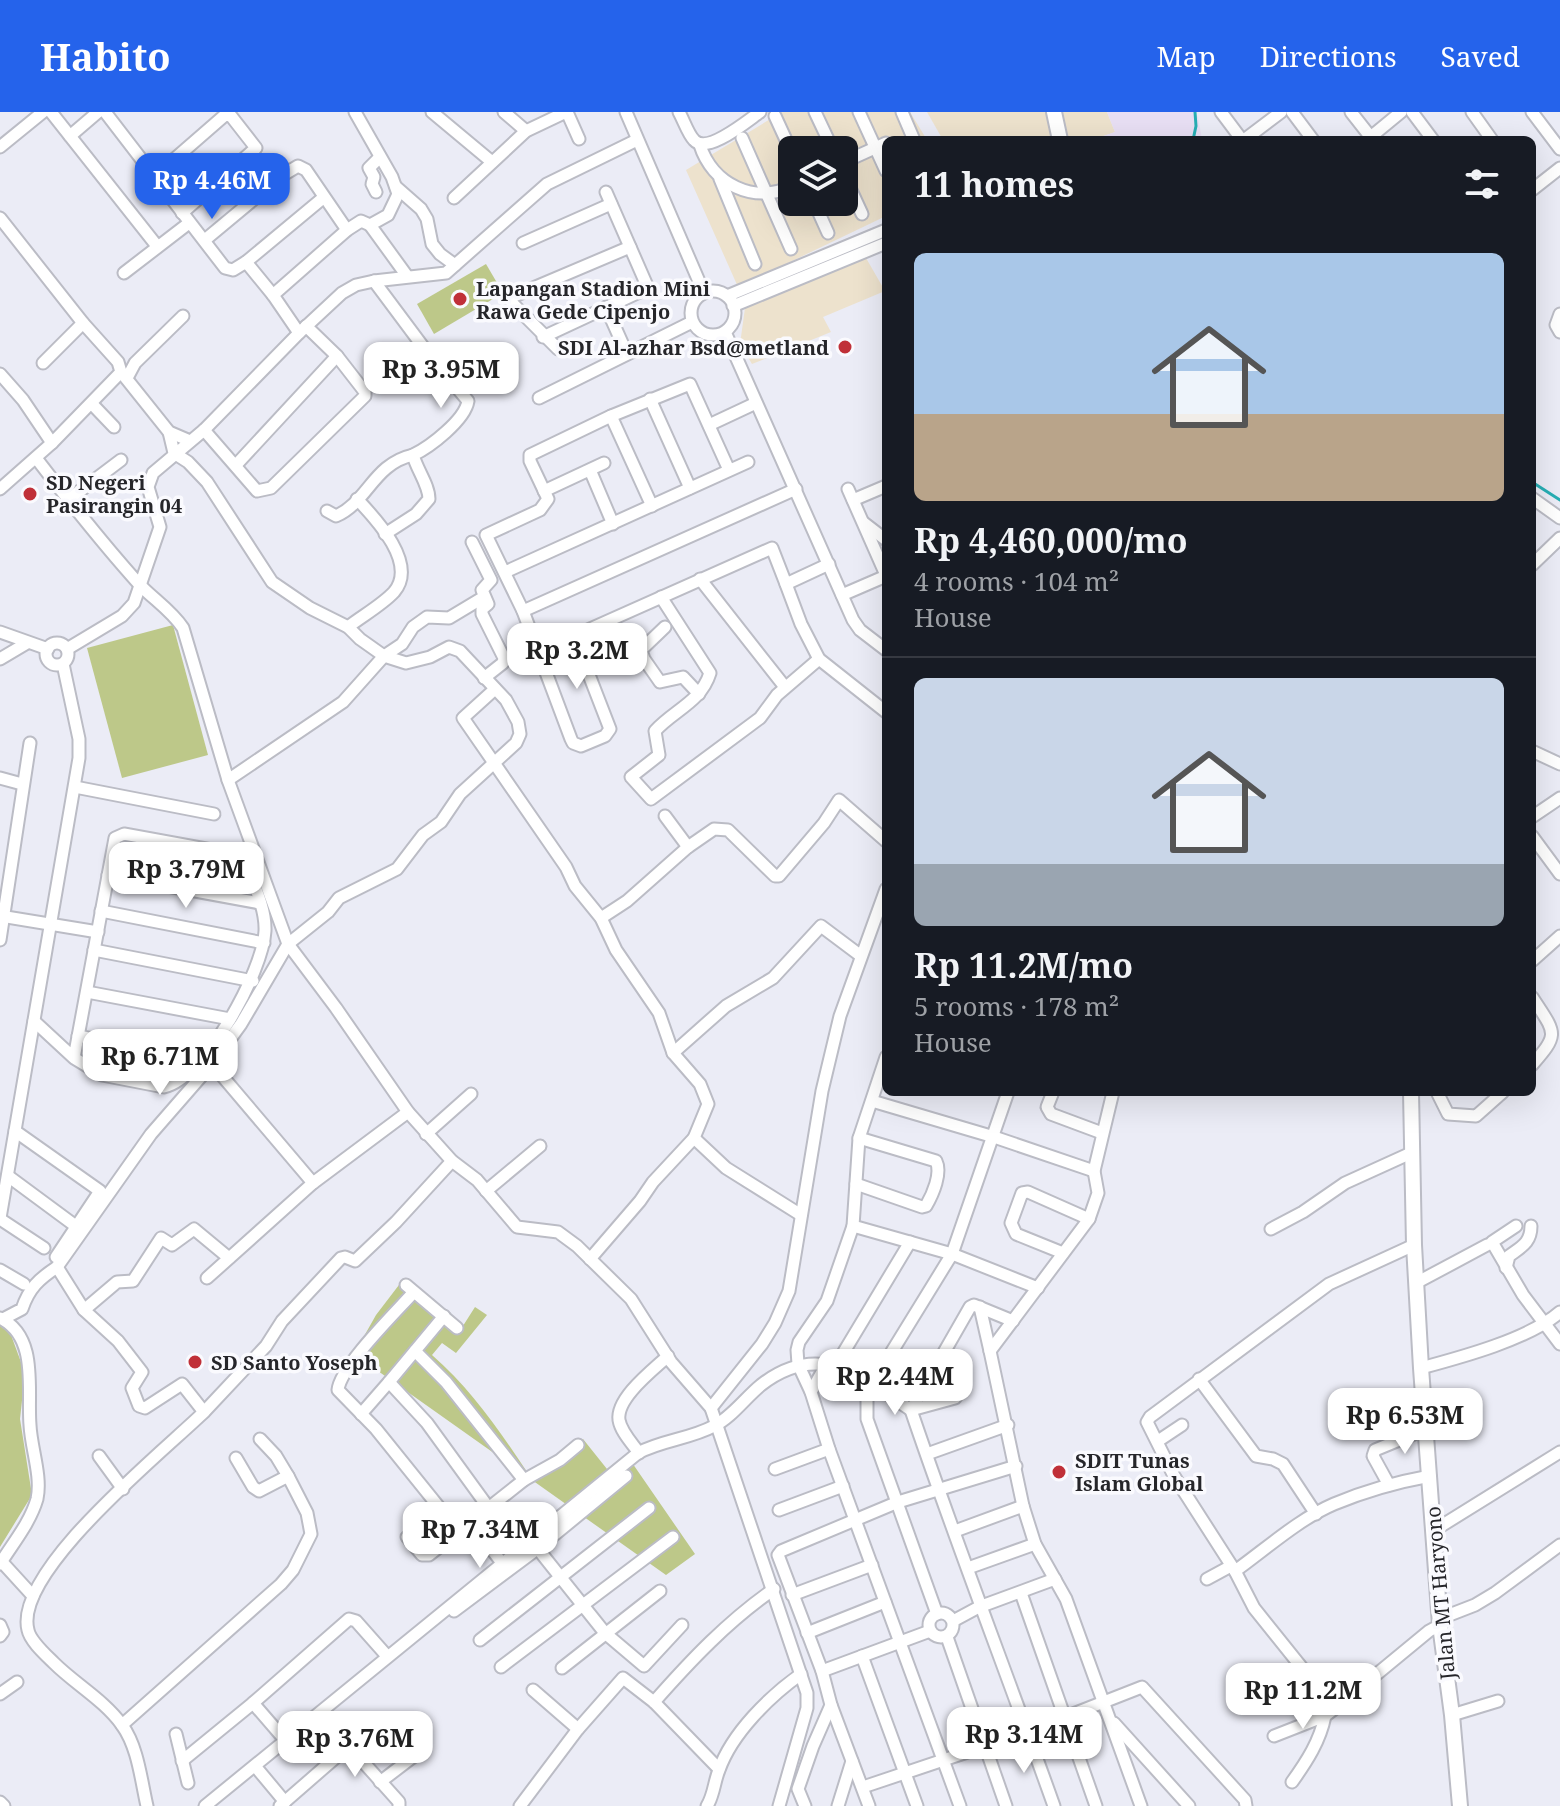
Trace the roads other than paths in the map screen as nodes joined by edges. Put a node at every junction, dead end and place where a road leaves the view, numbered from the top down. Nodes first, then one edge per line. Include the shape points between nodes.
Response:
1 (43, 112) edge
2 (51, 112) edge
3 (98, 112) edge
4 (105, 112) edge
5 (355, 112) edge
6 (432, 112) edge
7 (504, 112) edge
8 (567, 112) edge
9 (626, 112) edge
10 (679, 112) edge
11 (760, 112) edge
12 (815, 112) edge
13 (859, 112) edge
14 (902, 112) edge
15 (1054, 112) edge
16 (1221, 112) edge
17 (1281, 112) edge
18 (1292, 112) edge
19 (1351, 112) edge
20 (1401, 112) edge
21 (1412, 112) edge
22 (1472, 112) edge
23 (1532, 112) edge
24 (775, 116) dead end
25 (526, 131) junction
26 (70, 136) junction
27 (784, 136) edge
28 (826, 136) edge
29 (912, 136) edge
30 (1059, 136) edge
31 (1240, 136) edge
32 (1248, 136) edge
33 (1310, 136) edge
34 (1368, 136) edge
35 (1373, 136) edge
36 (1430, 136) edge
37 (1489, 136) edge
38 (742, 138) dead end
39 (579, 139) dead end
40 (637, 140) junction
41 (700, 145) junction
42 (881, 145) edge
43 (0, 147) edge
44 (1560, 149) edge
45 (858, 156) edge
46 (380, 157) junction
47 (492, 162) junction
48 (1560, 168) edge
49 (155, 176) junction
50 (719, 178) junction
51 (396, 187) junction
52 (1536, 187) edge
53 (778, 190) edge
54 (376, 192) dead end
55 (606, 192) dead end
56 (766, 193) junction
57 (323, 198) junction
58 (454, 198) dead end
59 (611, 204) junction
60 (858, 205) edge
61 (862, 214) dead end
62 (820, 216) edge
63 (0, 218) edge
64 (185, 218) junction
65 (370, 225) junction
66 (347, 230) junction
67 (882, 232) edge
68 (828, 233) dead end
69 (206, 239) junction
70 (523, 243) dead end
71 (882, 244) edge
72 (157, 246) junction
73 (630, 247) junction
74 (791, 249) dead end
75 (837, 258) junction
76 (246, 262) junction
77 (755, 264) dead end
78 (455, 265) junction
79 (124, 273) dead end
80 (407, 276) junction
81 (374, 281) junction
82 (704, 293) junction
83 (273, 295) junction
84 (730, 301) junction
85 (606, 307) junction
86 (1560, 314) edge
87 (183, 316) dead end
88 (692, 322) junction
89 (83, 323) junction
90 (303, 329) junction
91 (725, 332) junction
92 (1560, 332) edge
93 (543, 337) junction
94 (558, 349) dead end
95 (627, 354) junction
96 (337, 356) junction
97 (43, 363) dead end
98 (0, 374) edge
99 (124, 375) junction
100 (539, 398) dead end
101 (650, 399) junction
102 (756, 403) junction
103 (92, 404) junction
104 (611, 416) junction
105 (709, 425) junction
106 (114, 427) dead end
107 (204, 430) junction
108 (169, 432) junction
109 (190, 441) junction
110 (52, 443) junction
111 (174, 453) junction
112 (413, 455) junction
113 (36, 458) junction
114 (121, 460) dead end
115 (748, 462) dead end
116 (604, 463) dead end
117 (236, 465) junction
118 (590, 470) junction
119 (729, 470) junction
120 (882, 487) edge
121 (690, 488) junction
122 (0, 489) edge
123 (796, 489) junction
124 (544, 491) junction
125 (357, 499) junction
126 (68, 500) junction
127 (1536, 501) edge
128 (652, 506) junction
129 (327, 511) dead end
130 (1560, 518) edge
131 (863, 523) junction
132 (613, 524) junction
133 (385, 534) junction
134 (882, 537) edge
135 (1560, 538) edge
136 (472, 542) dead end
137 (1536, 561) edge
138 (829, 564) junction
139 (882, 567) edge
140 (505, 572) junction
141 (882, 578) edge
142 (700, 579) junction
143 (140, 584) junction
144 (786, 584) junction
145 (842, 595) junction
146 (484, 597) junction
147 (661, 597) junction
148 (523, 611) junction
149 (348, 627) junction
150 (665, 627) dead end
151 (0, 632) edge
152 (574, 636) junction
153 (27, 643) junction
154 (554, 645) dead end
155 (882, 647) edge
156 (48, 649) junction
157 (67, 649) junction
158 (384, 656) junction
159 (0, 659) edge
160 (819, 659) junction
161 (63, 664) junction
162 (484, 678) junction
163 (785, 687) junction
164 (495, 689) junction
165 (699, 694) junction
166 (882, 709) edge
167 (30, 743) dead end
168 (1536, 753) edge
169 (495, 762) junction
170 (1560, 764) edge
171 (0, 778) edge
172 (228, 780) junction
173 (22, 784) junction
174 (75, 787) junction
175 (1560, 798) edge
176 (214, 814) dead end
177 (1536, 814) edge
178 (665, 816) dead end
179 (882, 838) edge
180 (1536, 841) edge
181 (688, 847) junction
182 (1560, 874) edge
183 (108, 875) junction
184 (882, 900) edge
185 (260, 903) junction
186 (101, 911) junction
187 (2, 916) edge
188 (601, 918) junction
189 (51, 924) junction
190 (98, 932) junction
191 (1560, 936) edge
192 (0, 940) edge
193 (264, 943) junction
194 (288, 944) junction
195 (94, 950) junction
196 (861, 956) junction
197 (1536, 957) edge
198 (253, 981) junction
199 (87, 992) junction
200 (1536, 1003) edge
201 (230, 1019) junction
202 (34, 1021) junction
203 (78, 1036) junction
204 (1557, 1039) edge
205 (673, 1053) junction
206 (74, 1058) junction
207 (1536, 1061) edge
208 (207, 1062) junction
209 (882, 1070) edge
210 (471, 1094) dead end
211 (1007, 1096) edge
212 (1051, 1096) edge
213 (1112, 1096) edge
214 (1411, 1096) edge
215 (1439, 1096) edge
216 (1498, 1096) edge
217 (872, 1101) junction
218 (408, 1112) junction
219 (15, 1131) junction
220 (1102, 1133) junction
221 (426, 1134) junction
222 (994, 1137) junction
223 (694, 1138) junction
224 (859, 1138) junction
225 (540, 1146) dead end
226 (1411, 1153) junction
227 (452, 1161) junction
228 (1094, 1171) junction
229 (8, 1176) junction
230 (313, 1183) junction
231 (856, 1184) junction
232 (486, 1191) junction
233 (2, 1194) edge
234 (801, 1215) junction
235 (0, 1218) edge
236 (1089, 1219) junction
237 (853, 1226) junction
238 (1516, 1226) dead end
239 (1531, 1226) dead end
240 (77, 1227) junction
241 (1271, 1229) dead end
242 (910, 1242) junction
243 (1414, 1245) junction
244 (1487, 1245) dead end
245 (44, 1248) dead end
246 (1063, 1253) junction
247 (952, 1254) junction
248 (229, 1258) junction
249 (590, 1259) junction
250 (55, 1264) junction
251 (1506, 1268) junction
252 (0, 1270) edge
253 (207, 1278) dead end
254 (1416, 1283) junction
255 (24, 1284) dead end
256 (1038, 1288) junction
257 (980, 1307) junction
258 (84, 1310) junction
259 (1560, 1312) edge
260 (444, 1316) junction
261 (2, 1319) edge
262 (1013, 1321) junction
263 (1546, 1324) junction
264 (457, 1328) dead end
265 (1560, 1344) edge
266 (415, 1351) junction
267 (990, 1351) junction
268 (946, 1352) junction
269 (668, 1356) junction
270 (798, 1364) junction
271 (831, 1365) junction
272 (1421, 1368) junction
273 (1199, 1379) junction
274 (389, 1382) junction
275 (872, 1384) junction
276 (811, 1392) junction
277 (711, 1408) junction
278 (911, 1410) junction
279 (204, 1412) junction
280 (361, 1414) junction
281 (1008, 1425) junction
282 (1182, 1425) dead end
283 (716, 1426) junction
284 (1426, 1429) junction
285 (260, 1439) dead end
286 (1158, 1441) junction
287 (578, 1445) dead end
288 (829, 1449) junction
289 (1560, 1452) edge
290 (639, 1453) junction
291 (927, 1454) junction
292 (99, 1456) dead end
293 (236, 1458) dead end
294 (1016, 1466) junction
295 (775, 1469) dead end
296 (288, 1476) junction
297 (626, 1476) dead end
298 (1430, 1476) junction
299 (524, 1480) junction
300 (1389, 1485) junction
301 (843, 1486) junction
302 (123, 1489) junction
303 (939, 1490) junction
304 (898, 1502) junction
305 (1023, 1506) junction
306 (488, 1507) junction
307 (649, 1508) dead end
308 (779, 1510) dead end
309 (1316, 1514) junction
310 (855, 1520) junction
311 (471, 1522) junction
312 (955, 1531) junction
313 (1433, 1531) junction
314 (459, 1532) junction
315 (407, 1537) dead end
316 (673, 1537) dead end
317 (534, 1544) junction
318 (1035, 1544) junction
319 (1560, 1545) edge
320 (1, 1562) edge
321 (502, 1563) junction
322 (872, 1565) junction
323 (968, 1568) junction
324 (1233, 1568) junction
325 (560, 1577) junction
326 (1055, 1579) junction
327 (1207, 1579) dead end
328 (774, 1589) junction
329 (660, 1591) dead end
330 (1021, 1593) junction
331 (792, 1595) junction
332 (33, 1596) junction
333 (885, 1602) junction
334 (583, 1606) junction
335 (979, 1607) junction
336 (937, 1614) junction
337 (444, 1618) dead end
338 (953, 1621) junction
339 (1440, 1622) junction
340 (0, 1625) edge
341 (682, 1625) dead end
342 (930, 1631) junction
343 (605, 1633) junction
344 (807, 1633) junction
345 (0, 1636) edge
346 (947, 1637) junction
347 (480, 1640) dead end
348 (900, 1642) junction
349 (387, 1656) junction
350 (862, 1656) junction
351 (501, 1667) dead end
352 (562, 1668) dead end
353 (822, 1671) junction
354 (801, 1674) junction
355 (17, 1682) dead end
356 (533, 1690) dead end
357 (0, 1694) edge
358 (1103, 1701) junction
359 (1498, 1701) dead end
360 (654, 1702) junction
361 (253, 1703) junction
362 (831, 1705) junction
363 (1338, 1706) junction
364 (1452, 1715) junction
365 (1325, 1716) junction
366 (1063, 1717) junction
367 (1111, 1720) junction
368 (122, 1725) junction
369 (578, 1729) junction
370 (1027, 1732) junction
371 (176, 1734) dead end
372 (340, 1736) dead end
373 (1274, 1736) dead end
374 (285, 1740) junction
375 (350, 1745) junction
376 (986, 1747) junction
377 (422, 1750) dead end
378 (943, 1759) junction
379 (853, 1760) junction
380 (182, 1761) junction
381 (255, 1766) junction
382 (719, 1769) junction
383 (904, 1773) junction
384 (380, 1782) junction
385 (1292, 1782) dead end
386 (188, 1783) dead end
387 (863, 1787) junction
388 (283, 1804) edge
389 (1184, 1805) edge
390 (147, 1806) edge
391 (205, 1806) edge
392 (399, 1806) edge
393 (520, 1806) edge
394 (707, 1806) edge
395 (779, 1806) edge
396 (805, 1806) edge
397 (838, 1806) edge
398 (869, 1806) edge
399 (917, 1806) edge
400 (960, 1806) edge
401 (1006, 1806) edge
402 (1054, 1806) edge
403 (1096, 1806) edge
404 (1141, 1806) edge
405 (1246, 1806) edge
406 (1460, 1806) edge

1 - 43 street
2 - 26 street
3 - 26 street
4 - 49 street
5 - 46 street
6 - 47 street
7 - 25 street
8 - 25 street
8 - 39 street
9 - 40 street
10 - 41 street
11 - 41 street via 722,138
12 - 28 street
13 - 42 street
14 - 29 street
15 - 30 main road
16 - 31 street
17 - 32 street
18 - 33 street
19 - 34 street
20 - 35 street
21 - 36 street
22 - 37 street
23 - 44 street
24 - 27 street
25 - 47 street
26 - 72 street
38 - 56 street
40 - 78 street via 547,184
40 - 82 street
41 - 50 street
42 - 45 street
46 - 51 street
46 - 54 street via 369,168
47 - 58 street
48 - 52 street
49 - 64 street
49 - 64 street via 225,115 256,148
50 - 56 street via 751,193
50 - 77 street
51 - 65 street via 388,215
51 - 78 street via 421,209 432,244
53 - 56 street
55 - 59 street
56 - 74 street
57 - 66 street
57 - 69 street via 298,166
57 - 76 street
59 - 70 street
59 - 73 street
60 - 61 street
62 - 68 street
63 - 89 street
64 - 69 street
64 - 72 street
65 - 66 street via 358,221
65 - 80 street
66 - 83 street
67 - 75 street
69 - 76 street via 225,268 233,270
71 - 75 street
72 - 79 street
73 - 85 street via 648,288
73 - 93 street via 512,297
75 - 84 street
76 - 83 street
78 - 80 street via 439,276
80 - 81 street
81 - 90 street via 342,293
81 - 112 street via 468,401 435,441
82 - 84 street via 720,292
82 - 88 street via 695,300
83 - 90 street
84 - 91 street via 734,316
85 - 93 street
85 - 95 street
86 - 92 street
87 - 99 street
88 - 91 street via 700,332
88 - 95 street
89 - 97 street
89 - 99 street
90 - 96 street
90 - 107 street
91 - 102 street
93 - 94 street
95 - 100 street
96 - 117 street
96 - 117 street via 365,396 271,488 257,491
98 - 110 street
99 - 103 street
99 - 108 street
101 - 104 street
101 - 105 street via 690,384
101 - 121 street
102 - 105 street
102 - 123 street
103 - 106 street
103 - 110 street
104 - 124 street via 530,455
104 - 128 street
105 - 119 street
107 - 109 street
107 - 117 street
108 - 109 street
108 - 111 street
109 - 111 street
110 - 113 street
111 - 143 street via 150,478 160,527
111 - 149 street via 207,482 272,582
112 - 125 street via 388,465
112 - 133 street via 429,499
113 - 122 street
113 - 126 street
114 - 126 street
115 - 119 street
116 - 118 street
118 - 124 street
118 - 132 street
119 - 121 street
120 - 131 street via 850,494
121 - 128 street
123 - 138 street
123 - 148 street
124 - 140 street via 548,499 540,510 486,535
125 - 129 street via 340,515
125 - 133 street
126 - 143 street
127 - 130 street
128 - 132 street
131 - 134 street
131 - 139 street
132 - 140 street
133 - 149 street via 403,567 401,577 394,591
135 - 137 street
136 - 146 street via 491,580 482,590
138 - 144 street
138 - 145 street
140 - 148 street
141 - 145 street
142 - 144 street via 772,548
142 - 147 street
142 - 163 street
143 - 157 street via 130,609
143 - 172 street via 183,628
144 - 160 street
145 - 155 street via 860,630
146 - 158 street via 449,618 430,615
146 - 162 street via 488,604 482,614 504,658
147 - 152 street
147 - 165 street via 709,669
148 - 152 street via 571,739 581,746 610,729
149 - 158 street
150 - 165 street via 641,650 644,659 660,682 683,677
151 - 153 street
152 - 154 street
153 - 156 street
153 - 159 street
156 - 157 street via 58,643
156 - 161 street via 52,664
157 - 161 street
158 - 162 street via 406,663 455,648
158 - 172 street via 343,702
160 - 163 street
160 - 166 street
161 - 174 street via 79,739
162 - 164 street
163 - 165 street via 760,718 651,799 632,775 659,755 658,727
164 - 169 street via 506,700 520,734
164 - 169 street via 463,718
167 - 173 street
168 - 170 street
169 - 188 street
169 - 194 street via 460,794 397,869 339,898
171 - 173 street
172 - 194 street
173 - 187 street
174 - 176 street
174 - 189 street
175 - 177 street
178 - 181 street
179 - 181 street via 839,800 779,876 728,830 714,829
180 - 182 street
181 - 188 street
183 - 185 street
183 - 185 street via 112,843 124,834 235,854 244,859
183 - 186 street
184 - 196 street
185 - 193 street
186 - 190 street
186 - 193 street
187 - 189 street
187 - 192 street
188 - 205 street via 659,1013
189 - 190 street
189 - 202 street
190 - 195 street
191 - 197 street
193 - 198 street
194 - 208 street via 241,1024
194 - 218 street
195 - 198 street
195 - 199 street
196 - 205 street via 821,926 773,978 726,1006
196 - 234 street via 822,1091
198 - 201 street
199 - 201 street
199 - 203 street
200 - 204 street
201 - 208 street
202 - 206 street
202 - 219 street
203 - 206 street
203 - 208 street
204 - 207 street
205 - 223 street via 700,1084 708,1104
206 - 208 street via 110,1077 164,1087
208 - 230 street
208 - 250 street
209 - 217 street
210 - 221 street
211 - 222 street
212 - 220 street via 1047,1107 1051,1114
213 - 220 street
214 - 226 main road, Jalan MT Haryono
215 - 216 street via 1448,1114 1476,1116
217 - 222 street
217 - 224 street
218 - 221 street
218 - 230 street
219 - 229 street
219 - 240 street via 98,1188 100,1194
220 - 228 street
221 - 227 street
222 - 228 street
222 - 247 street
223 - 234 street via 726,1168
223 - 249 street
224 - 231 street
224 - 231 street via 936,1161 939,1171 930,1200 922,1207
225 - 232 street
226 - 241 street via 1345,1183
226 - 243 main road, Jalan MT Haryono
227 - 232 street
227 - 279 street via 355,1261 341,1258
228 - 236 street via 1098,1193
229 - 233 street
229 - 240 street
230 - 248 street
231 - 237 street
232 - 249 street via 517,1227 558,1232
233 - 235 street
234 - 277 street via 789,1291 775,1323
235 - 245 street
236 - 246 street
236 - 246 street via 1028,1192 1018,1197 1011,1223 1016,1234
237 - 242 street
237 - 270 street via 827,1301 797,1345
238 - 251 street via 1492,1242
239 - 251 street via 1525,1245 1509,1256
240 - 250 street
242 - 247 street
242 - 271 street
243 - 254 main road, Jalan MT Haryono
243 - 273 street via 1329,1284
244 - 254 street
246 - 256 street
247 - 256 street
247 - 275 street
248 - 253 street
248 - 258 street via 194,1229 172,1245 161,1238 133,1281 117,1282
249 - 269 street via 631,1299
250 - 258 street
250 - 261 street via 28,1291 22,1309
251 - 263 street
252 - 255 street
254 - 272 main road, Jalan MT Haryono
256 - 262 street
257 - 262 street
257 - 267 street
257 - 268 street via 970,1307
258 - 279 street via 142,1372 132,1388 139,1406 145,1408 182,1384
259 - 263 street
260 - 264 street
260 - 266 street
260 - 280 street via 410,1289 340,1380 338,1390
261 - 320 street via 17,1330 26,1355 38,1490 33,1509
262 - 267 street
263 - 265 street
263 - 272 street
266 - 274 street
266 - 299 street
267 - 281 street
268 - 278 street
268 - 278 street via 958,1396
269 - 277 street
269 - 290 street via 626,1396 620,1413 619,1422
270 - 271 street
270 - 276 street
270 - 283 street via 761,1386
271 - 275 street
271 - 276 street
272 - 284 main road, Jalan MT Haryono
273 - 286 street via 1150,1417 1147,1422
273 - 309 street via 1256,1456 1283,1464
274 - 280 street
274 - 306 street via 427,1423
275 - 278 street
275 - 304 street via 867,1419
276 - 288 street
277 - 283 street
278 - 291 street
279 - 302 street
280 - 314 street
281 - 291 street
281 - 294 street
282 - 286 street
283 - 290 street
283 - 328 street
284 - 298 main road, Jalan MT Haryono
284 - 300 street via 1375,1450 1373,1456
285 - 296 street
286 - 324 street via 1174,1476
287 - 299 street
288 - 295 street
288 - 301 street
289 - 313 street
290 - 317 street
291 - 303 street
292 - 302 street
293 - 296 street via 259,1491
294 - 303 street
294 - 305 street
296 - 368 street via 307,1513 311,1534 293,1570
297 - 317 street
298 - 300 street
298 - 313 main road, Jalan MT Haryono
299 - 306 street
300 - 309 street
301 - 308 street
301 - 310 street
302 - 332 street via 78,1531
303 - 304 street
303 - 312 street
304 - 310 street
304 - 336 street
305 - 312 street
305 - 318 street
306 - 311 street
307 - 325 street
309 - 324 street
310 - 322 street
310 - 331 street via 781,1551 777,1558
311 - 314 street
311 - 321 street
312 - 323 street
313 - 339 main road, Jalan MT Haryono
314 - 315 street via 425,1556
316 - 334 street
317 - 321 street
317 - 325 street
317 - 337 street
318 - 323 street
318 - 326 street
319 - 339 street via 1495,1593
320 - 332 street
321 - 349 street
322 - 331 street
322 - 333 street
323 - 335 street
324 - 327 street
324 - 363 street via 1273,1634
325 - 334 street
325 - 347 street
326 - 330 street
326 - 358 street
328 - 354 street
328 - 360 street via 739,1613
329 - 343 street
330 - 335 street
330 - 366 street
331 - 344 street
332 - 368 street via 27,1629 31,1637
333 - 344 street
333 - 348 street
334 - 343 street
334 - 351 street
335 - 338 street
335 - 370 street
336 - 338 street
336 - 342 street
338 - 346 street
339 - 363 street
339 - 364 main road, Jalan MT Haryono
340 - 345 street
341 - 343 street via 644,1666
342 - 346 street
342 - 348 street
343 - 352 street
344 - 353 street
346 - 376 street
348 - 350 street
348 - 378 street
349 - 361 street via 349,1619
349 - 374 street
350 - 353 street
350 - 383 street
353 - 362 street
354 - 382 street via 766,1701
354 - 395 street via 807,1708
355 - 357 street
356 - 369 street
358 - 366 street
358 - 367 street
358 - 405 street via 1144,1688
359 - 364 street
360 - 369 street via 623,1678
360 - 382 street
361 - 374 street
361 - 380 street
362 - 379 street
362 - 396 street via 798,1789
363 - 365 street
364 - 406 main road, Jalan MT Haryono
365 - 373 street
365 - 385 street via 1315,1748
366 - 370 street
366 - 403 street
367 - 389 street
367 - 404 street
368 - 390 street
369 - 393 street
370 - 376 street
370 - 402 street
371 - 380 street
372 - 375 street
374 - 381 street
375 - 384 street
375 - 388 street
376 - 378 street
376 - 401 street
377 - 384 street
378 - 383 street
378 - 400 street
379 - 387 street
379 - 397 street
380 - 386 street
381 - 388 street
381 - 391 street
382 - 394 street
383 - 387 street
383 - 399 street
384 - 392 street
387 - 398 street

